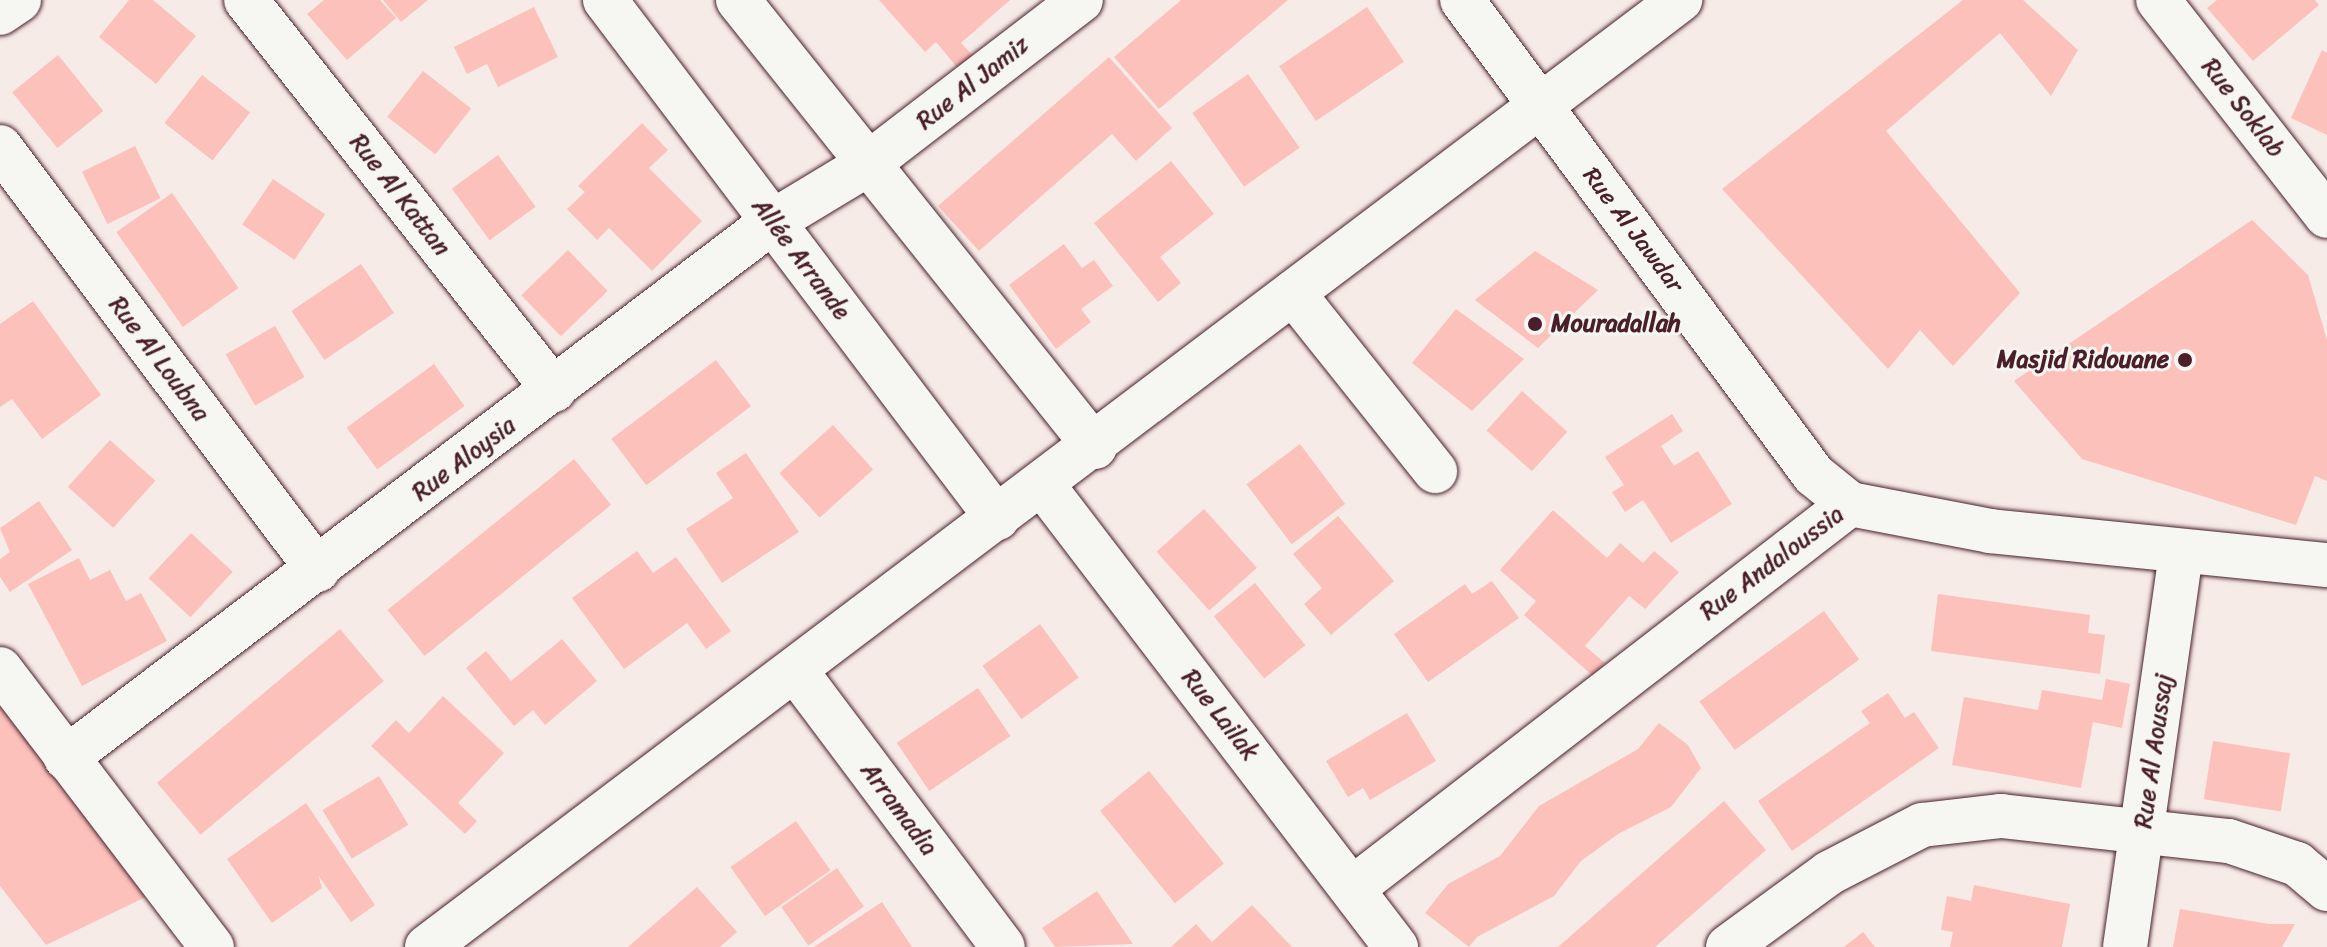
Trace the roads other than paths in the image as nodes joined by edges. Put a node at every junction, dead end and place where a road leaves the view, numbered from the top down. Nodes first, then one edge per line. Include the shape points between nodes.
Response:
1 (19, 0) edge
2 (246, 0) edge
3 (605, 0) edge
4 (738, 0) edge
5 (1081, 0) edge
6 (1462, 0) edge
7 (1680, 0) edge
8 (2158, 0) edge
9 (0, 13) edge
10 (1538, 102) junction
11 (0, 147) edge
12 (865, 166) junction
13 (2327, 216) edge
14 (772, 222) junction
15 (1293, 293) junction
16 (554, 390) junction
17 (1095, 447) junction
18 (1435, 471) dead end
19 (1042, 484) junction
20 (1850, 504) junction
21 (997, 518) junction
22 (2181, 554) junction
23 (2327, 565) edge
24 (318, 570) junction
25 (0, 669) edge
26 (795, 670) junction
27 (66, 758) junction
28 (2144, 829) junction
29 (1353, 888) junction
30 (2327, 889) edge
31 (212, 947) edge
32 (427, 947) edge
33 (1003, 947) edge
34 (1396, 947) edge
35 (1728, 947) edge
36 (2125, 947) edge

1 - 9 street
2 - 16 street, Rue Al Kattan
3 - 14 street, Allée Arrande
4 - 12 street
5 - 12 street, Rue Al Jamiz
6 - 10 street, Rue Al Jawdar
7 - 10 street
8 - 13 street, Rue Soklab
10 - 15 street
10 - 20 street, Rue Al Jawdar via 1814,475
11 - 24 street, Rue Al Loubna
12 - 14 street, Rue Aloysia
12 - 17 street
14 - 16 street, Rue Aloysia
14 - 21 street, Allée Arrande
15 - 17 street
15 - 18 street
16 - 24 street, Rue Aloysia
17 - 19 street
19 - 21 street
19 - 29 street, Rue Lailak
20 - 22 street, Rue Andaloussia via 1990,531
20 - 29 street, Rue Andaloussia
21 - 26 street
22 - 23 street, Rue Andaloussia
22 - 28 street, Rue Al Aoussaj
24 - 27 street, Rue Aloysia
25 - 27 street
26 - 32 street
26 - 33 street, Arramadia
27 - 31 street
28 - 30 street via 2229,841 2297,864
28 - 35 street via 2001,816 1922,825 1829,873
28 - 36 street, Rue Al Aoussaj
29 - 34 street, Rue Lailak

